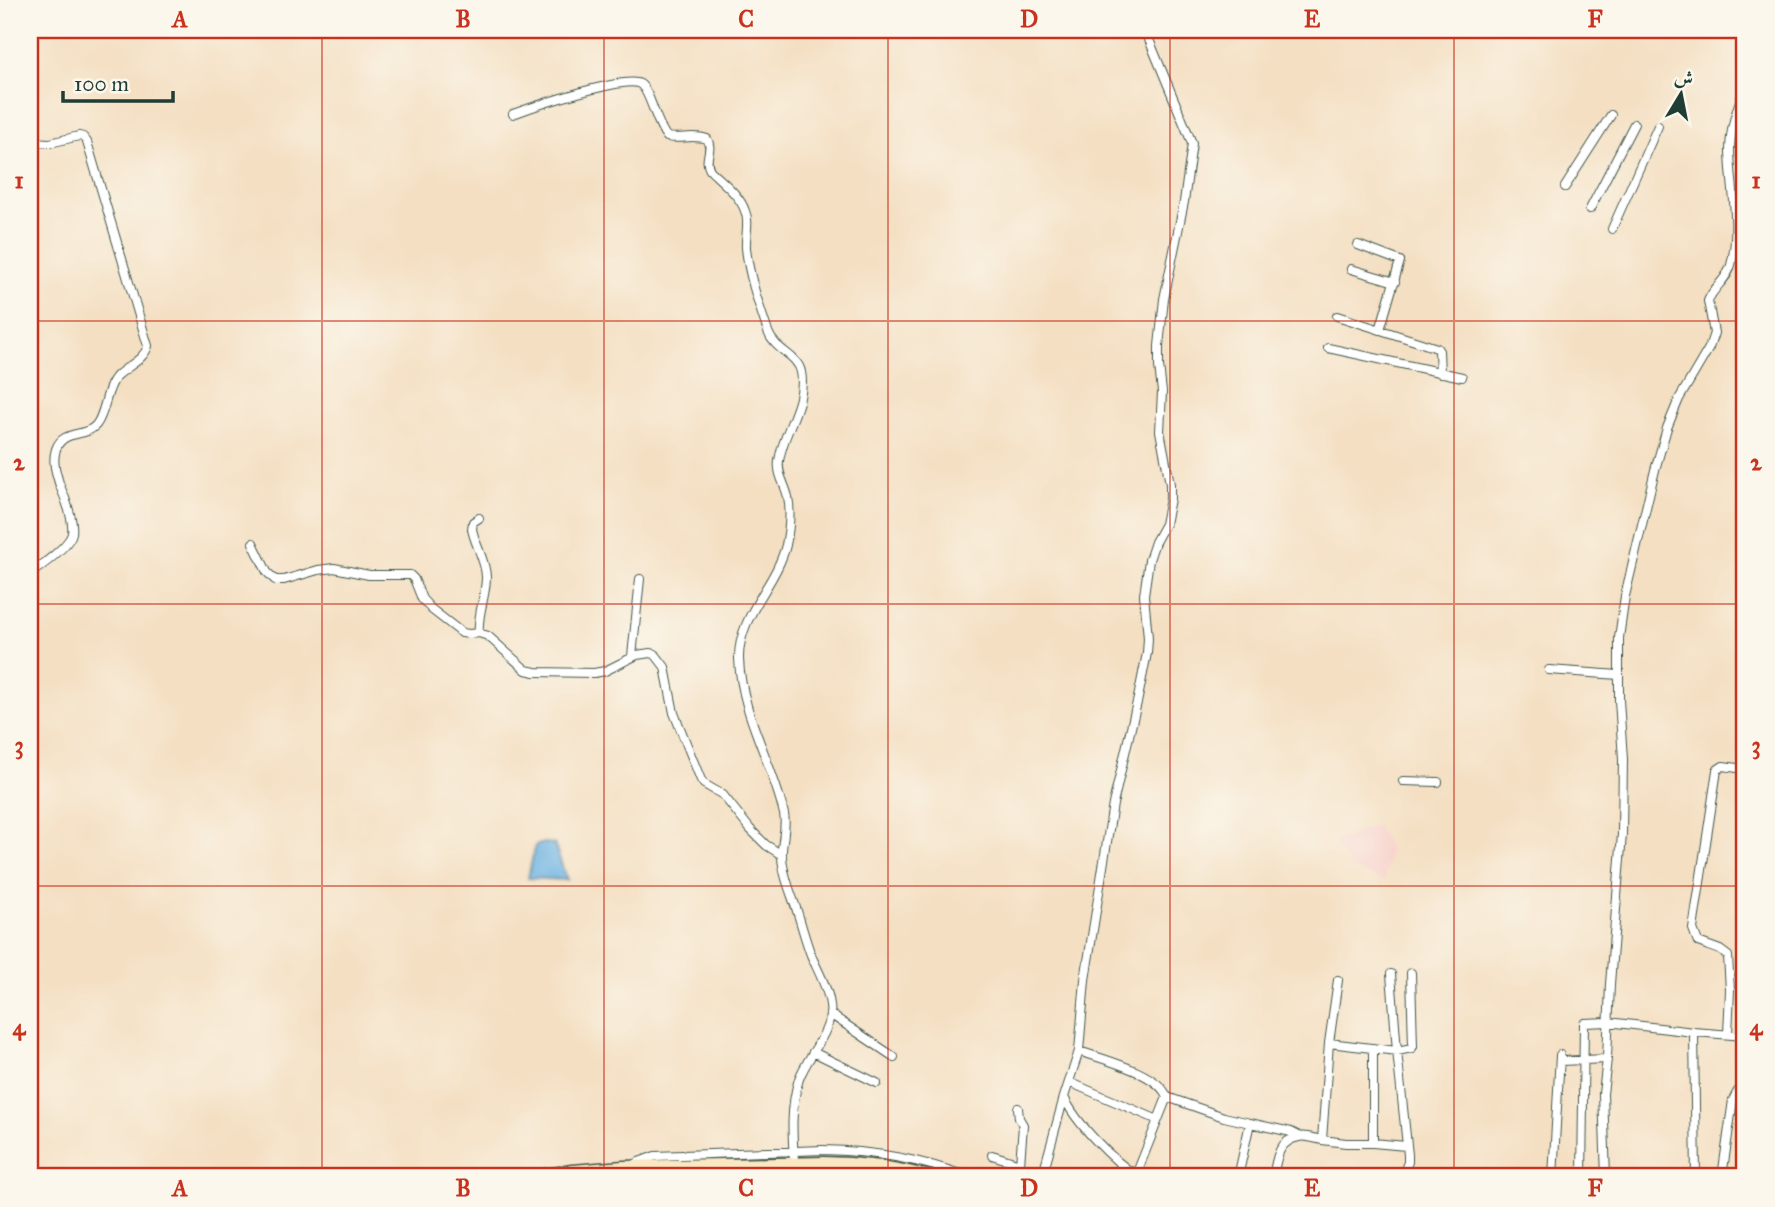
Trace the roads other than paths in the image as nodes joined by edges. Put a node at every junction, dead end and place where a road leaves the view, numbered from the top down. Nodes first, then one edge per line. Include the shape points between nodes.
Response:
1 (1145, 30) edge
2 (1745, 89) edge
3 (513, 114) dead end
4 (1611, 115) dead end
5 (1634, 124) dead end
6 (1658, 126) dead end
7 (30, 142) edge
8 (1565, 187) dead end
9 (1590, 209) dead end
10 (1612, 229) dead end
11 (1358, 246) dead end
12 (1350, 269) dead end
13 (1395, 282) junction
14 (1337, 316) dead end
15 (1380, 330) junction
16 (1328, 348) dead end
17 (1440, 373) junction
18 (1462, 377) dead end
19 (478, 518) dead end
20 (253, 543) dead end
21 (30, 574) edge
22 (640, 579) dead end
23 (479, 633) junction
24 (632, 656) junction
25 (1549, 670) dead end
26 (1619, 676) junction
27 (1745, 769) edge
28 (1403, 781) dead end
29 (1438, 782) dead end
30 (782, 855) junction
31 (1410, 973) dead end
32 (1391, 974) dead end
33 (1338, 980) dead end
34 (830, 1014) junction
35 (1608, 1021) junction
36 (1694, 1032) junction
37 (1728, 1034) junction
38 (1745, 1036) edge
39 (1329, 1043) junction
40 (1373, 1048) junction
41 (1079, 1051) junction
42 (1396, 1051) junction
43 (813, 1052) junction
44 (894, 1057) dead end
45 (1607, 1059) junction
46 (1584, 1061) junction
47 (1069, 1082) junction
48 (877, 1083) dead end
49 (1745, 1088) edge
50 (1064, 1097) junction
51 (1167, 1097) junction
52 (1018, 1108) dead end
53 (1158, 1120) junction
54 (1250, 1123) junction
55 (1299, 1136) junction
56 (1322, 1140) junction
57 (1373, 1143) junction
58 (1406, 1146) junction
59 (992, 1155) dead end
60 (795, 1163) junction
61 (1020, 1164) junction
62 (632, 1166) junction
63 (1745, 1166) edge
64 (699, 1171) edge
65 (927, 1172) edge
66 (1136, 1176) edge
67 (534, 1177) edge
68 (650, 1177) edge
69 (714, 1177) edge
70 (782, 1177) edge
71 (879, 1177) edge
72 (966, 1177) edge
73 (1019, 1177) edge
74 (1042, 1177) edge
75 (1238, 1177) edge
76 (1273, 1177) edge
77 (1402, 1177) edge
78 (1553, 1177) edge
79 (1582, 1177) edge
80 (1606, 1177) edge
81 (1696, 1177) edge
82 (1722, 1177) edge
83 (1744, 1177) edge

1 - 41 street via 1192,143 1159,345 1160,431 1170,499 1147,573 1148,644 1113,804 1085,980
2 - 26 street via 1731,132 1735,217 1731,265 1708,301 1712,340 1671,415 1655,470 1625,596
3 - 30 street via 606,86 639,83 667,137 697,136 708,141 707,165 745,210 748,261 769,334 799,365 802,375 799,400 779,461 789,501 786,544 743,632 739,656 750,716 784,816
4 - 8 street
5 - 9 street
6 - 10 street
7 - 21 street via 85,138 148,346 115,378 97,424 66,436 57,446 55,471 72,533
11 - 13 street via 1400,261
12 - 13 street
13 - 15 street
14 - 15 street
15 - 17 street via 1437,348
16 - 17 street
17 - 18 street
19 - 23 street via 472,529 486,575
20 - 23 street via 275,580 334,568 369,575 410,575 431,609 463,633
22 - 24 street
23 - 24 street via 530,671 594,673
24 - 30 street via 650,653 662,661 674,713 701,780 723,796 766,845
25 - 26 street
26 - 35 street via 1622,834
27 - 37 street via 1717,769 1693,929 1698,942 1728,957
28 - 29 street
30 - 34 street
31 - 42 street via 1414,1041 1412,1048
32 - 42 street
33 - 39 street
34 - 43 street
34 - 44 street
35 - 36 street
35 - 45 street
35 - 46 street via 1584,1023
36 - 37 street
36 - 81 street
37 - 38 street
39 - 40 street
39 - 56 street
40 - 42 street
40 - 57 street
41 - 47 street
41 - 51 street via 1144,1076 1164,1089
42 - 58 street
43 - 48 street
43 - 60 street via 797,1090
45 - 46 street
45 - 80 street
46 - 78 street via 1560,1058
46 - 79 street
47 - 50 street
47 - 53 street
49 - 82 street via 1733,1100
50 - 66 street via 1091,1134
50 - 74 street
51 - 53 street
51 - 54 street
52 - 61 street via 1023,1125
53 - 66 street
54 - 55 street
54 - 75 street
55 - 56 street
55 - 76 street via 1280,1147
56 - 57 street
57 - 58 street
58 - 77 street via 1408,1163
59 - 61 street
60 - 62 street via 655,1156
60 - 64 main road
60 - 65 main road
60 - 70 street
60 - 71 street
61 - 73 street
62 - 64 main road
62 - 67 main road
62 - 68 street
63 - 83 street
65 - 72 street
69 - 70 street

